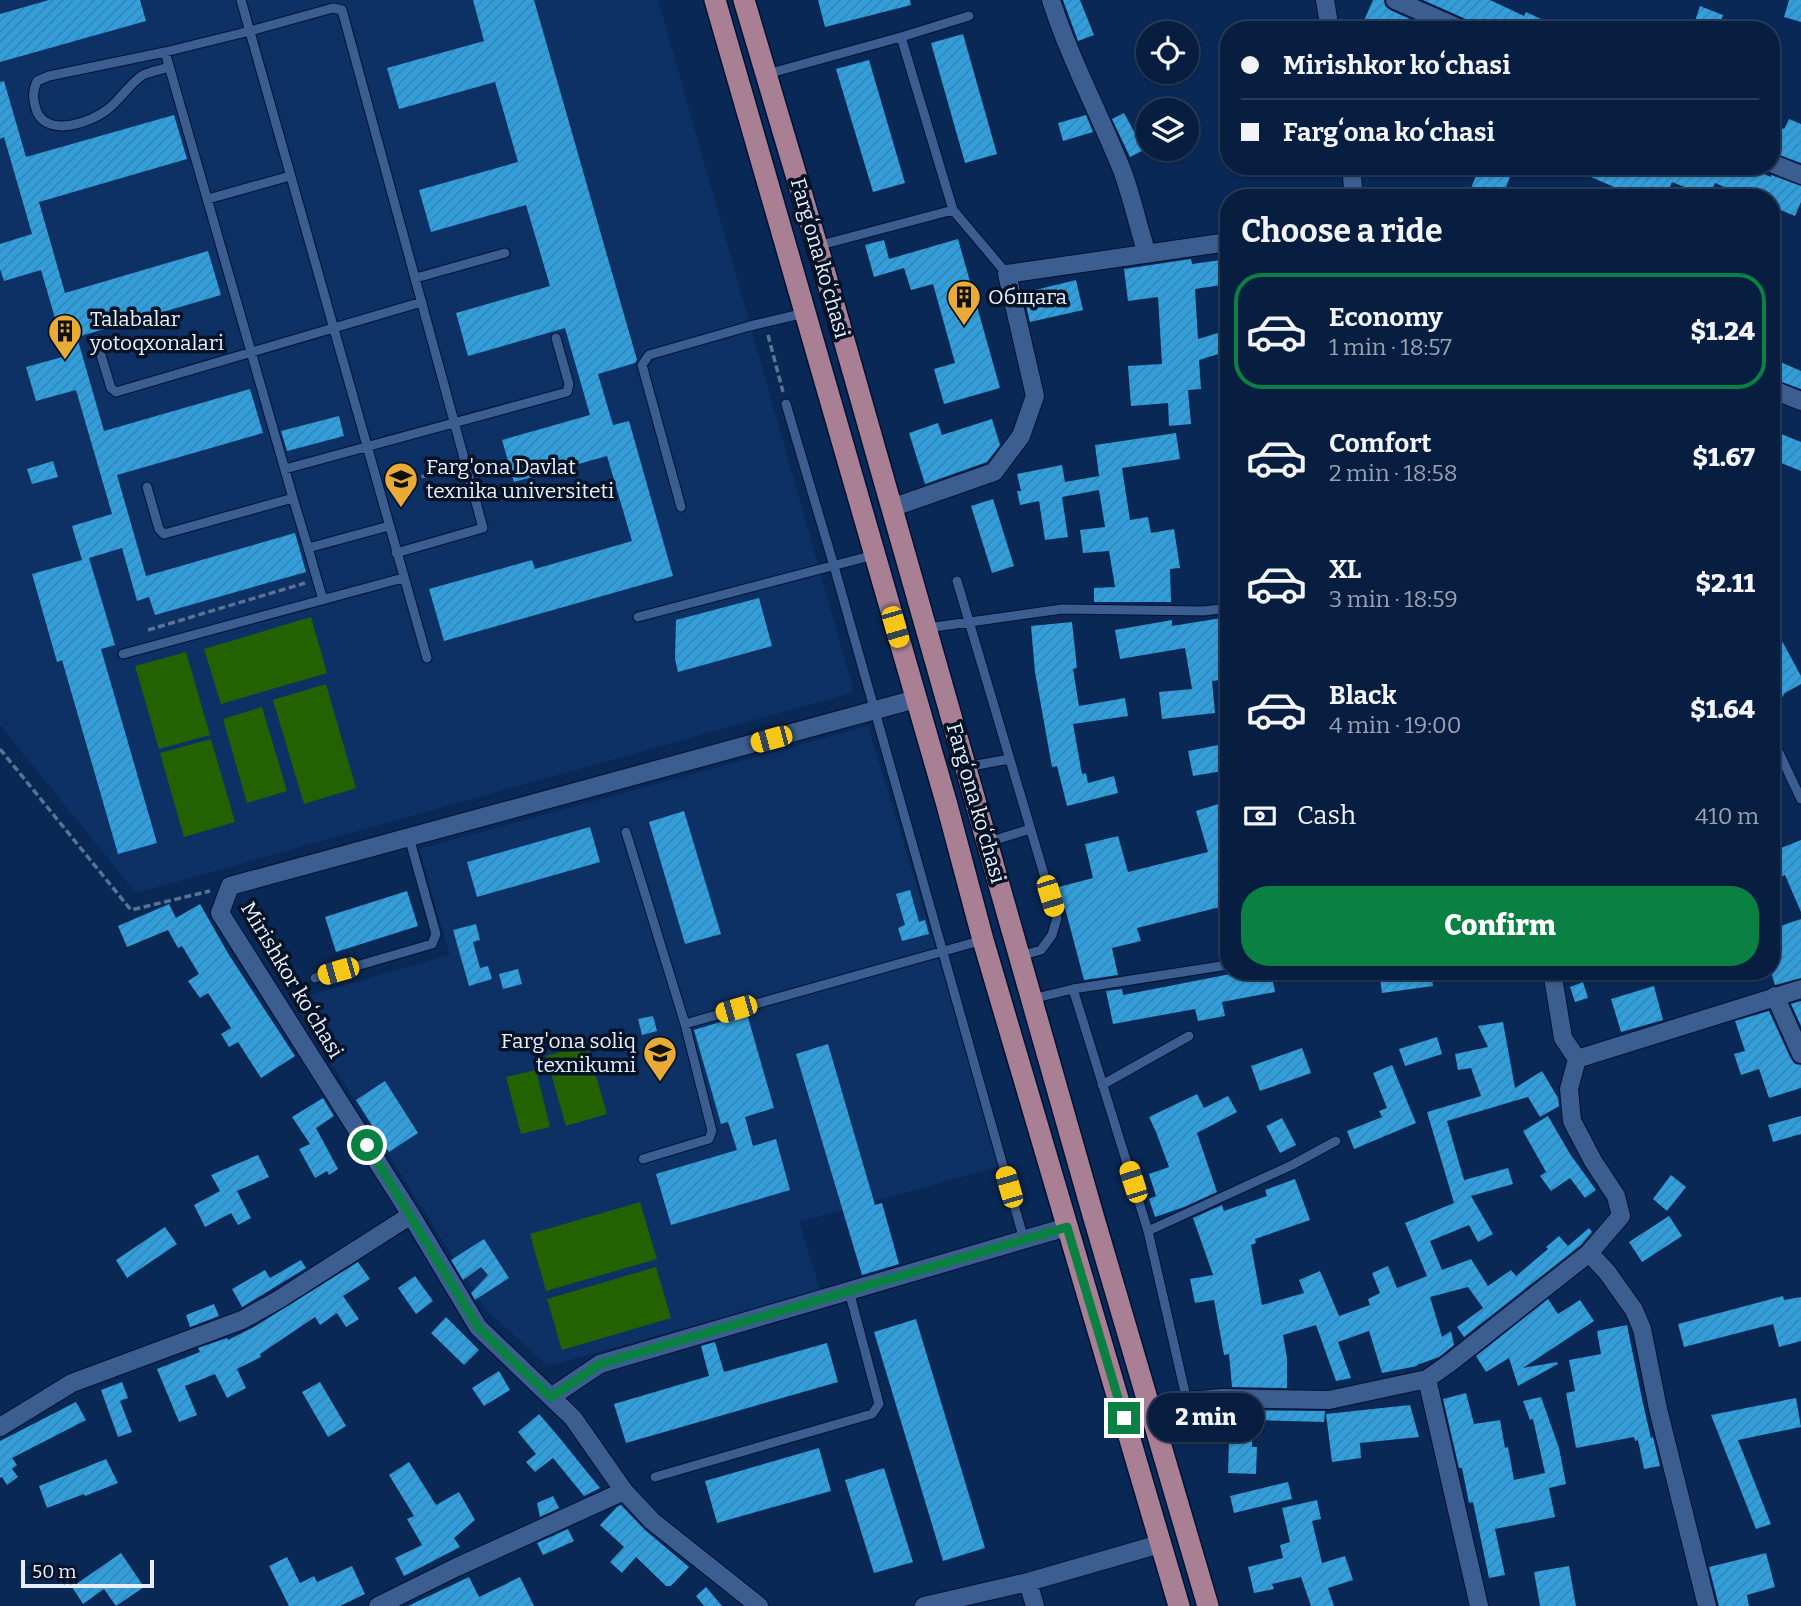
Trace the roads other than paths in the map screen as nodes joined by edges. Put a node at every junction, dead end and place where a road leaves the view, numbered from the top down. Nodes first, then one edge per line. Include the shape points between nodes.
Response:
1 (241, 0) edge
2 (715, 0) edge
3 (744, 0) edge
4 (1051, 0) edge
5 (1325, 0) edge
6 (1395, 0) edge
7 (969, 16) dead end
8 (1328, 21) edge
9 (1443, 21) edge
10 (250, 31) junction
11 (901, 37) junction
12 (165, 52) junction
13 (169, 67) junction
14 (767, 74) junction
15 (1780, 167) edge
16 (1801, 175) edge
17 (290, 176) junction
18 (208, 199) junction
19 (953, 210) junction
20 (1220, 243) edge
21 (817, 246) junction
22 (505, 253) dead end
23 (1147, 254) junction
24 (1007, 274) junction
25 (415, 278) junction
26 (422, 302) junction
27 (806, 312) junction
28 (334, 329) junction
29 (555, 338) dead end
30 (96, 339) dead end
31 (251, 353) junction
32 (1780, 393) edge
33 (1801, 401) edge
34 (786, 404) road end
35 (455, 423) junction
36 (367, 447) junction
37 (285, 469) junction
38 (147, 487) dead end
39 (293, 498) junction
40 (681, 507) dead end
41 (891, 508) junction
42 (388, 526) junction
43 (309, 548) junction
44 (396, 554) junction
45 (874, 555) junction
46 (834, 566) junction
47 (403, 578) junction
48 (957, 581) dead end
49 (323, 600) junction
50 (1220, 609) edge
51 (638, 617) dead end
52 (968, 622) junction
53 (926, 628) junction
54 (123, 654) dead end
55 (426, 658) dead end
56 (916, 699) junction
57 (875, 711) junction
58 (1780, 755) edge
59 (1009, 759) junction
60 (965, 767) junction
61 (974, 797) junction
62 (1801, 799) edge
63 (947, 805) junction
64 (1030, 829) junction
65 (626, 832) dead end
66 (409, 837) junction
67 (987, 843) junction
68 (983, 940) junction
69 (942, 951) junction
70 (1020, 956) junction
71 (1220, 966) edge
72 (315, 978) dead end
73 (1553, 980) edge
74 (1073, 989) junction
75 (1801, 989) edge
76 (1775, 996) junction
77 (1032, 999) junction
78 (685, 1024) junction
79 (1189, 1037) dead end
80 (1801, 1054) edge
81 (1577, 1059) junction
82 (1102, 1085) junction
83 (1336, 1141) dead end
84 (643, 1159) dead end
85 (411, 1215) junction
86 (1067, 1227) junction
87 (1148, 1231) junction
88 (1024, 1240) junction
89 (1589, 1253) junction
90 (849, 1291) junction
91 (1427, 1379) junction
92 (551, 1397) junction
93 (1187, 1401) junction
94 (1150, 1411) junction
95 (1124, 1418) junction
96 (0, 1427) edge
97 (655, 1477) dead end
98 (624, 1491) junction
99 (1160, 1544) junction
100 (1028, 1582) junction
101 (378, 1606) edge
102 (759, 1606) edge
103 (924, 1606) edge
104 (1035, 1606) edge
105 (1178, 1606) edge
106 (1208, 1606) edge
107 (1479, 1606) edge
108 (1707, 1606) edge

1 - 10 lane
2 - 27 main road, Fargʻona koʻchasi
3 - 14 main road, Fargʻona koʻchasi
4 - 23 street via 1123,172
5 - 8 street
6 - 9 street
7 - 11 lane
10 - 12 lane
10 - 17 lane
10 - 25 lane via 333,8 342,10
11 - 14 lane
11 - 19 lane
12 - 13 lane
12 - 13 lane via 49,76 37,81 35,106 44,123 56,127 79,123 107,110 144,74
13 - 18 lane
14 - 21 main road, Fargʻona koʻchasi
15 - 16 street
17 - 18 lane
17 - 28 lane
18 - 31 lane
19 - 21 lane
19 - 24 lane
20 - 23 street
21 - 41 main road, Fargʻona koʻchasi
22 - 25 lane
23 - 24 street
24 - 41 street via 1035,396 1021,436 993,472
25 - 26 lane
26 - 28 lane
26 - 35 lane
27 - 40 lane via 649,355 642,365
27 - 45 main road, Fargʻona koʻchasi
28 - 31 lane
28 - 36 lane
29 - 35 lane via 569,384 567,392
30 - 31 lane via 116,392
31 - 37 lane
32 - 33 street
34 - 46 lane
35 - 36 lane
35 - 44 lane via 483,528
36 - 37 lane
36 - 42 lane
37 - 39 lane
38 - 39 lane via 164,534
39 - 43 lane
41 - 53 main road, Fargʻona koʻchasi
42 - 43 lane
42 - 44 lane
43 - 49 lane
44 - 47 lane
45 - 46 lane
45 - 56 main road, Fargʻona koʻchasi
46 - 51 lane
46 - 57 lane
47 - 49 lane
47 - 55 lane
48 - 52 lane
49 - 54 lane
50 - 52 lane via 1062,609
52 - 53 lane
52 - 59 lane
53 - 60 main road, Fargʻona koʻchasi
56 - 57 street, Mirishkor koʻchasi
56 - 63 main road, Fargʻona koʻchasi
57 - 66 street, Mirishkor koʻchasi
57 - 69 lane
58 - 62 lane
59 - 60 lane
59 - 64 lane
60 - 61 main road, Fargʻona koʻchasi
61 - 63 main road
61 - 67 main road, Fargʻona koʻchasi
63 - 68 main road, Fargʻona koʻchasi
64 - 67 lane
64 - 70 lane via 1057,918 1041,950
65 - 78 lane
66 - 72 lane via 436,934 432,944
66 - 85 street, Mirishkor koʻchasi via 230,886 220,913
67 - 70 main road, Fargʻona koʻchasi
68 - 69 lane
68 - 86 main road, Fargʻona koʻchasi
69 - 78 lane
69 - 88 lane
70 - 77 main road, Fargʻona koʻchasi
71 - 74 lane
73 - 81 street via 1563,1038
74 - 77 lane
74 - 82 lane
75 - 76 street
76 - 80 street
76 - 81 street
77 - 94 main road, Fargʻona koʻchasi
78 - 84 lane via 712,1131 709,1139
79 - 82 lane
81 - 89 street via 1569,1089 1572,1121 1616,1196 1621,1216
82 - 87 lane
83 - 87 lane
85 - 92 street, Mirishkor koʻchasi via 478,1327
85 - 96 street via 242,1320 72,1383
86 - 88 street
86 - 95 main road, Fargʻona koʻchasi
87 - 93 lane
88 - 90 street
89 - 91 street
89 - 108 street via 1634,1310 1642,1329
90 - 92 street via 600,1364
90 - 97 lane via 879,1404 872,1414
91 - 93 street via 1329,1400
91 - 107 street
92 - 98 street, Mirishkor koʻchasi via 573,1418
93 - 94 street
94 - 95 street
94 - 106 main road, Fargʻona koʻchasi
95 - 99 main road, Fargʻona koʻchasi
98 - 101 street
98 - 102 street, Mirishkor koʻchasi via 652,1521
99 - 100 street
99 - 105 main road, Fargʻona koʻchasi
100 - 103 street
100 - 104 street

